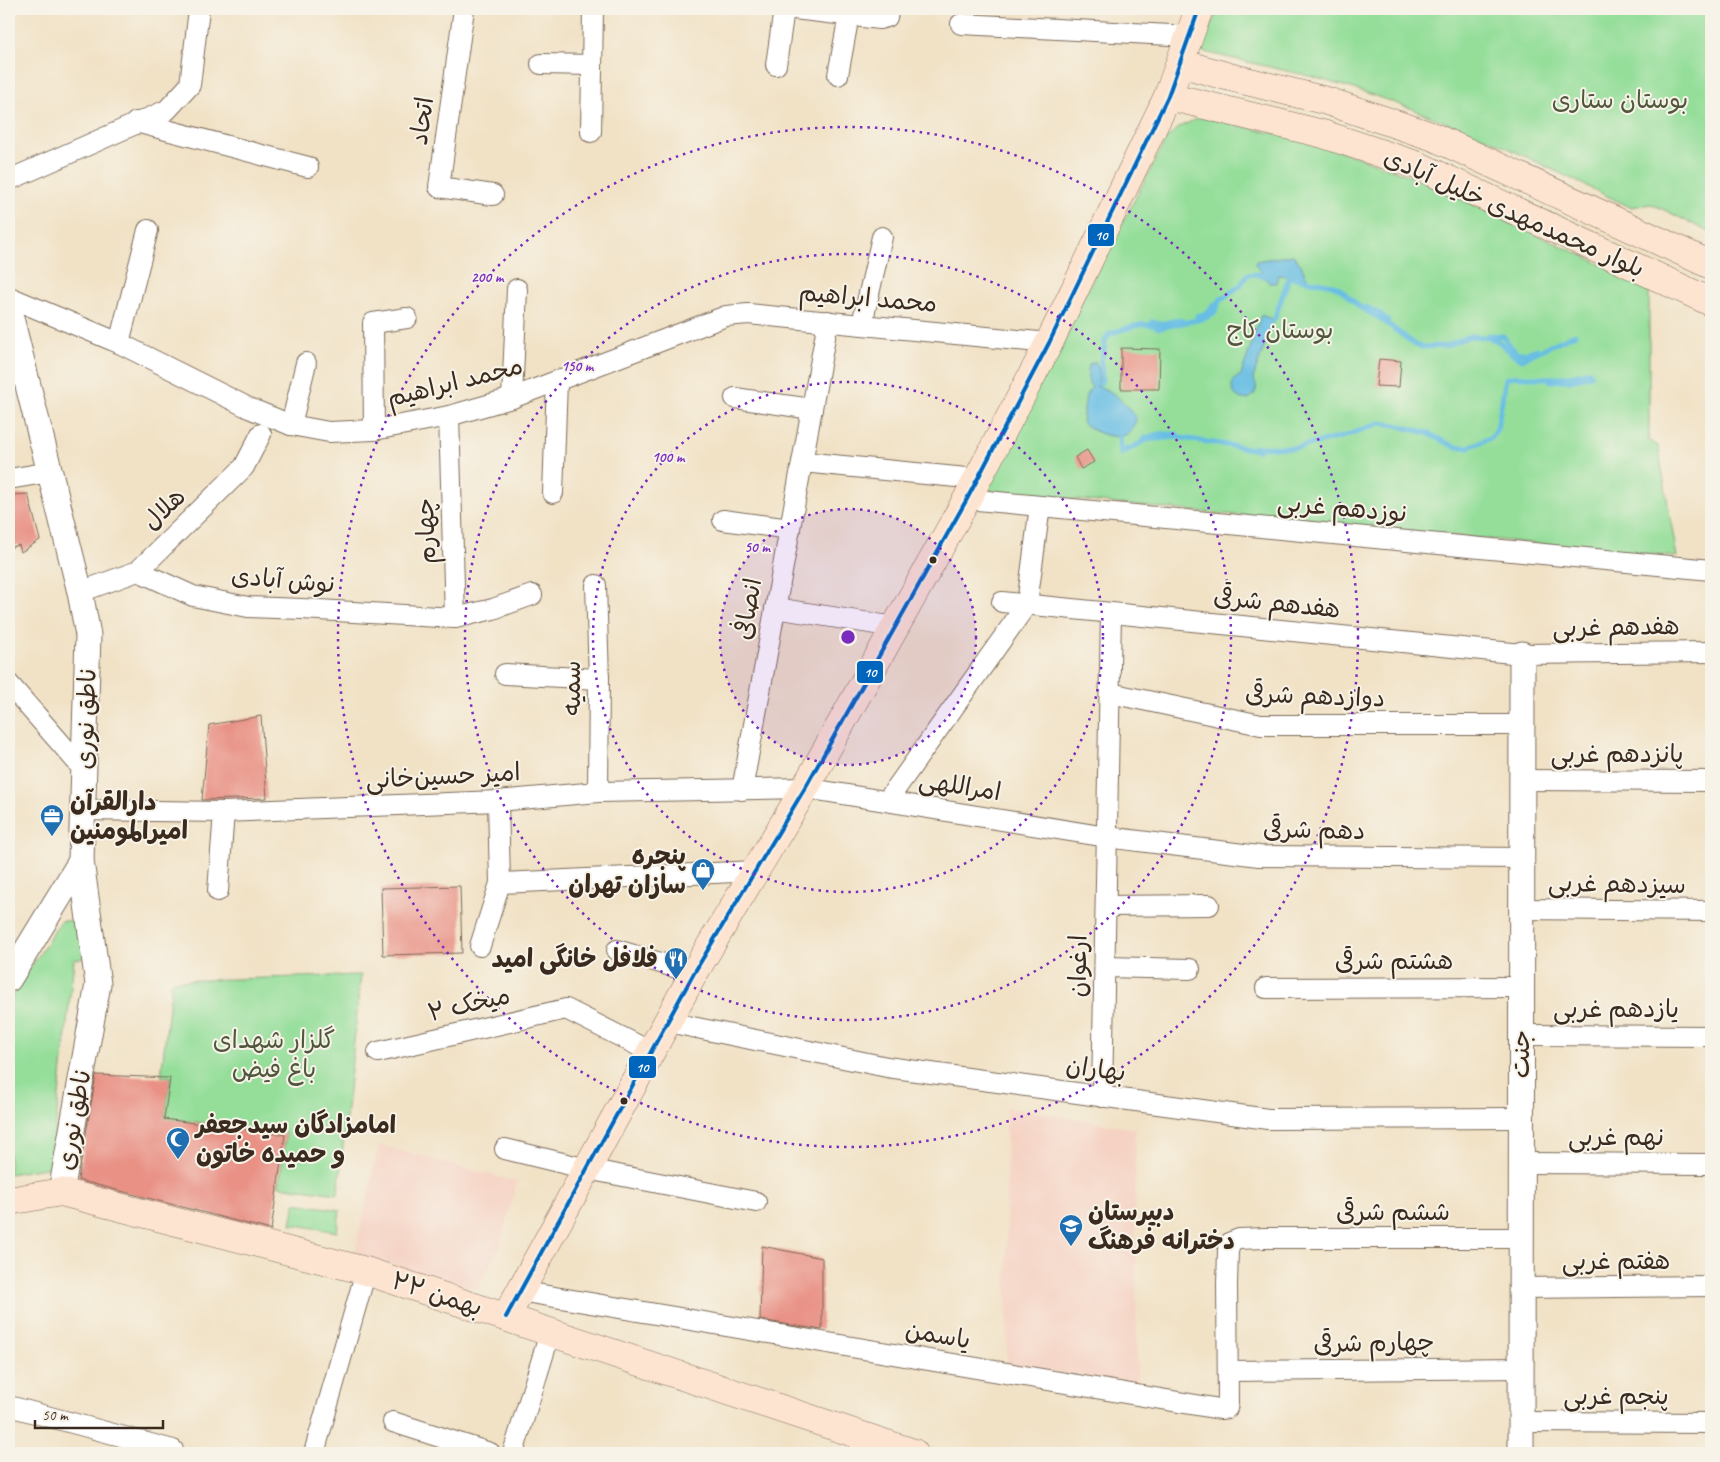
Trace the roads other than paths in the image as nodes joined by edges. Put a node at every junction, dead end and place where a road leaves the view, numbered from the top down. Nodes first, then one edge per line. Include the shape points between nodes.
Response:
1 (199, 9) edge
2 (464, 9) edge
3 (593, 9) edge
4 (784, 9) edge
5 (794, 9) edge
6 (1199, 9) edge
7 (888, 13) edge
8 (849, 15) junction
9 (961, 24) dead end
10 (1189, 36) junction
11 (1180, 63) junction
12 (541, 64) dead end
13 (592, 65) junction
14 (776, 65) dead end
15 (838, 75) dead end
16 (1226, 76) junction
17 (1168, 96) junction
18 (1215, 108) junction
19 (136, 122) junction
20 (591, 132) dead end
21 (308, 167) dead end
22 (9, 180) edge
23 (494, 195) dead end
24 (148, 230) dead end
25 (882, 237) dead end
26 (1711, 265) edge
27 (517, 289) dead end
28 (9, 297) edge
29 (1711, 302) edge
30 (9, 310) edge
31 (406, 318) dead end
32 (828, 321) junction
33 (862, 324) junction
34 (1049, 342) junction
35 (119, 343) junction
36 (306, 363) dead end
37 (557, 381) junction
38 (512, 398) junction
39 (735, 398) dead end
40 (812, 409) junction
41 (449, 416) junction
42 (291, 425) junction
43 (374, 430) junction
44 (261, 434) dead end
45 (802, 462) junction
46 (50, 472) junction
47 (9, 479) edge
48 (972, 489) junction
49 (553, 493) dead end
50 (1040, 506) junction
51 (723, 520) dead end
52 (790, 529) junction
53 (1711, 570) edge
54 (138, 571) junction
55 (596, 585) dead end
56 (80, 592) junction
57 (532, 595) dead end
58 (1002, 602) dead end
59 (1027, 604) junction
60 (775, 608) junction
61 (1111, 613) junction
62 (455, 618) junction
63 (895, 627) junction
64 (1711, 652) edge
65 (1522, 654) junction
66 (505, 674) dead end
67 (599, 679) junction
68 (1110, 693) junction
69 (12, 696) edge
70 (1522, 725) junction
71 (84, 770) junction
72 (1522, 780) junction
73 (1711, 781) edge
74 (805, 788) junction
75 (742, 790) junction
76 (598, 792) junction
77 (498, 801) junction
78 (887, 801) junction
79 (83, 810) junction
80 (224, 812) junction
81 (1107, 837) junction
82 (1522, 858) junction
83 (81, 861) junction
84 (756, 871) junction
85 (500, 883) junction
86 (218, 891) dead end
87 (1209, 905) dead end
88 (1106, 906) junction
89 (1522, 910) junction
90 (1711, 911) edge
91 (480, 946) dead end
92 (617, 950) dead end
93 (1105, 968) junction
94 (1190, 969) dead end
95 (694, 973) junction
96 (9, 979) edge
97 (1521, 987) junction
98 (1266, 988) dead end
99 (668, 1022) junction
100 (1521, 1035) junction
101 (1711, 1036) edge
102 (378, 1052) dead end
103 (651, 1052) junction
104 (1102, 1097) junction
105 (1521, 1118) junction
106 (505, 1149) dead end
107 (1521, 1163) junction
108 (1711, 1164) edge
109 (587, 1168) junction
110 (61, 1192) junction
111 (9, 1201) edge
112 (756, 1202) dead end
113 (1521, 1238) junction
114 (366, 1272) junction
115 (1227, 1284) joint
116 (1711, 1286) edge
117 (1521, 1288) junction
118 (519, 1292) junction
119 (506, 1317) junction
120 (550, 1333) junction
121 (1520, 1368) junction
122 (1228, 1371) junction
123 (9, 1406) edge
124 (392, 1422) dead end
125 (1520, 1422) junction
126 (1711, 1423) edge
127 (861, 1445) edge
128 (172, 1450) dead end
129 (314, 1453) edge
130 (490, 1453) edge
131 (513, 1453) edge
132 (914, 1453) edge
133 (1520, 1453) edge

1 - 19 street via 190,84 167,110
2 - 23 street, اتحاد via 439,187
3 - 13 street
4 - 14 street
5 - 8 street
6 - 10 main road
7 - 8 street via 880,19
8 - 15 street
9 - 10 street
10 - 11 main road
11 - 16 main road, بلوار محمدمهدی خلیل آبادی
11 - 17 main road
12 - 13 street
13 - 20 street
16 - 18 main road via 1209,89 1209,98
16 - 26 main road, بلوار محمدمهدی خلیل آبادی via 1327,101 1434,137
17 - 18 main road, بلوار محمدمهدی خلیل آبادی
17 - 34 main road
18 - 29 main road, بلوار محمدمهدی خلیل آبادی via 1323,134 1419,166
19 - 21 street
19 - 22 street
24 - 35 street
25 - 33 street
27 - 38 street
28 - 35 street, محمد ابراهیم
30 - 46 street, ناطق نوری
31 - 43 street via 373,323
32 - 33 street, محمد ابراهیم
32 - 37 street, محمد ابراهیم via 748,314 726,316
32 - 40 street, انصافی
33 - 34 street, محمد ابراهیم
34 - 48 main road
35 - 42 street, محمد ابراهیم via 248,408
36 - 42 street
37 - 38 street, محمد ابراهیم
37 - 49 street
38 - 41 street, محمد ابراهیم
39 - 40 street
40 - 45 street, انصافی
41 - 43 street, محمد ابراهیم
41 - 62 street, چهارم
42 - 43 street, محمد ابراهیم via 329,432
44 - 54 street, هلال via 244,467
45 - 48 street, نوزدهم غربی
45 - 52 street, انصافی
46 - 47 street
46 - 56 street, ناطق نوری
48 - 50 street, نوزدهم غربی
48 - 63 main road
50 - 53 street, نوزدهم غربی
50 - 59 street
51 - 52 street
52 - 60 street, انصافی
54 - 56 street, هلال
54 - 62 street, نوش آبادی via 193,596 248,608
55 - 67 street, سمیه
56 - 71 street, ناطق نوری via 88,635
57 - 62 street
58 - 59 street, هفدهم شرقی
59 - 61 street, هفدهم شرقی
59 - 78 street
60 - 63 street
60 - 75 street, انصافی
61 - 65 street, هفدهم شرقی
61 - 68 street, ارغوان
63 - 74 main road
64 - 65 street, هفدهم غربی
65 - 70 street, جنت
66 - 67 street
67 - 76 street, سمیه
68 - 70 street, دوازدهم شرقی via 1261,725
68 - 81 street, ارغوان
69 - 71 street
70 - 72 street, جنت
71 - 79 street, ناطق نوری
72 - 73 street, پانزدهم غربی
72 - 82 street, جنت
74 - 75 street, امیر حسین‌خانی
74 - 78 street, امراللهی
74 - 84 main road
75 - 76 street, امیر حسین‌خانی
76 - 77 street, امیر حسین‌خانی
77 - 80 street, امیر حسین‌خانی
77 - 85 street
78 - 81 street, امراللهی
79 - 80 street, امیر حسین‌خانی
79 - 83 street, ناطق نوری
80 - 86 street
81 - 82 street, دهم شرقی via 1259,856
81 - 88 street, ارغوان
82 - 89 street, جنت
83 - 96 street
83 - 110 street, ناطق نوری via 98,984
84 - 85 street
84 - 95 main road
85 - 91 street
87 - 88 street
88 - 93 street, ارغوان
89 - 90 street, سیزدهم غربی
89 - 97 street, جنت
92 - 95 street
93 - 94 street
93 - 104 street, ارغوان
95 - 99 main road
97 - 98 street, هشتم شرقی
97 - 100 street, جنت
99 - 103 main road
99 - 104 street, بهاران via 887,1067
100 - 101 street, یازدهم غربی
100 - 105 street, جنت
102 - 103 street, میخک ۲ via 566,1009
103 - 109 main road
104 - 105 street, بهاران via 1268,1119
105 - 107 street, جنت
106 - 109 street
107 - 108 street, نهم غربی
107 - 113 street, جنت
109 - 112 street
109 - 118 main road
110 - 111 main road, ۲۲ بهمن
110 - 114 main road, ۲۲ بهمن
113 - 115 street, ششم شرقی via 1239,1239 1231,1242 1228,1251
113 - 117 street, جنت
114 - 119 main road, ۲۲ بهمن
114 - 129 street
115 - 122 street, یاسمن
116 - 117 street, هفتم غربی
117 - 121 street, جنت
118 - 119 main road
118 - 122 street, یاسمن via 1220,1409 1227,1408
119 - 120 main road, ۲۲ بهمن
120 - 127 main road, ۲۲ بهمن
120 - 131 street
121 - 122 street, چهارم شرقی
121 - 125 street, جنت
123 - 128 street
124 - 130 street
125 - 126 street, پنجم غربی
125 - 133 street, جنت
127 - 132 main road, ۲۲ بهمن

